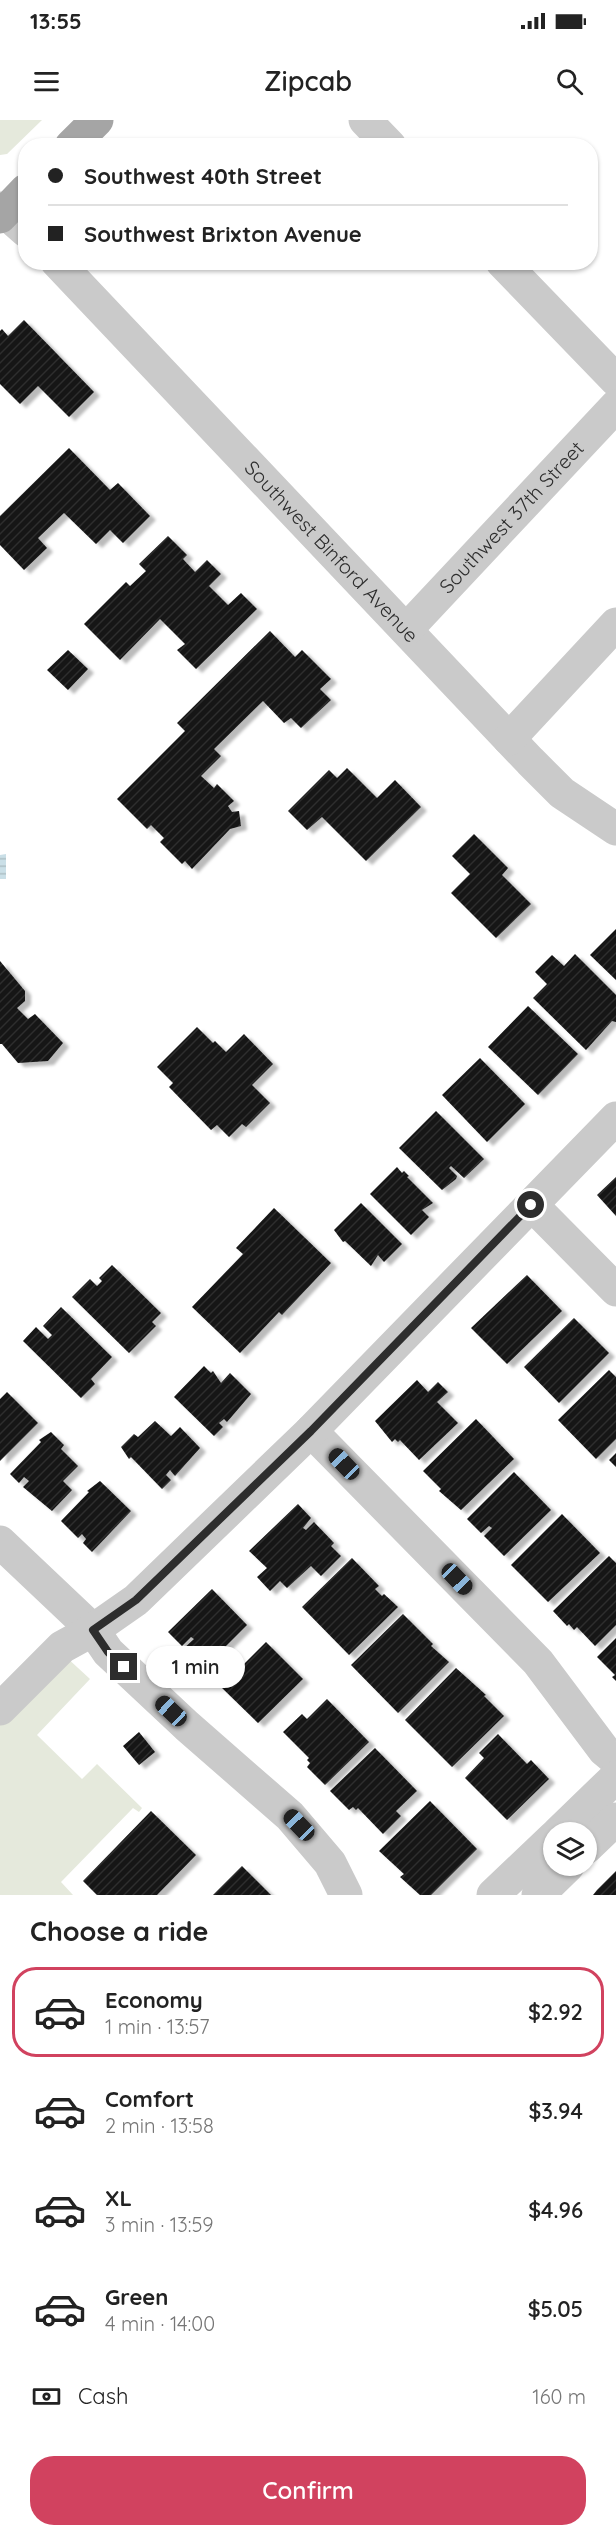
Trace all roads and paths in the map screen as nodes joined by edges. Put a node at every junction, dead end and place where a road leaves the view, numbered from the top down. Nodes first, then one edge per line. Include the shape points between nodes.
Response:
1 (97, 120) edge
2 (365, 120) edge
3 (79, 138) edge
4 (382, 138) edge
5 (65, 270) edge
6 (510, 270) edge
7 (616, 380) edge
8 (616, 406) edge
9 (616, 624) edge
10 (407, 630) junction
11 (509, 739) junction
12 (616, 830) edge
13 (616, 1118) edge
14 (531, 1205) junction
15 (616, 1290) edge
16 (311, 1431) junction
17 (0, 1542) edge
18 (93, 1630) junction
19 (0, 1709) edge
20 (616, 1760) edge
21 (616, 1777) edge
22 (616, 1820) edge
23 (569, 1822) edge
24 (597, 1838) edge
25 (543, 1847) edge
26 (558, 1876) edge
27 (346, 1895) edge
28 (493, 1895) edge
29 (538, 1895) edge

1 - 3 main road
2 - 4 street
5 - 10 street, Southwest Binford Avenue
6 - 7 street
8 - 10 street, Southwest 37th Street
9 - 11 street
10 - 11 street, Southwest Binford Avenue
11 - 12 street, Southwest Binford Avenue via 562,793
13 - 14 street
14 - 15 street
14 - 16 street
16 - 18 street via 136,1600
16 - 20 street via 538,1662 604,1750
17 - 18 street
18 - 19 street via 62,1647
18 - 27 street via 117,1661 296,1822 330,1863
21 - 23 street
22 - 24 street
25 - 28 street
26 - 29 street

